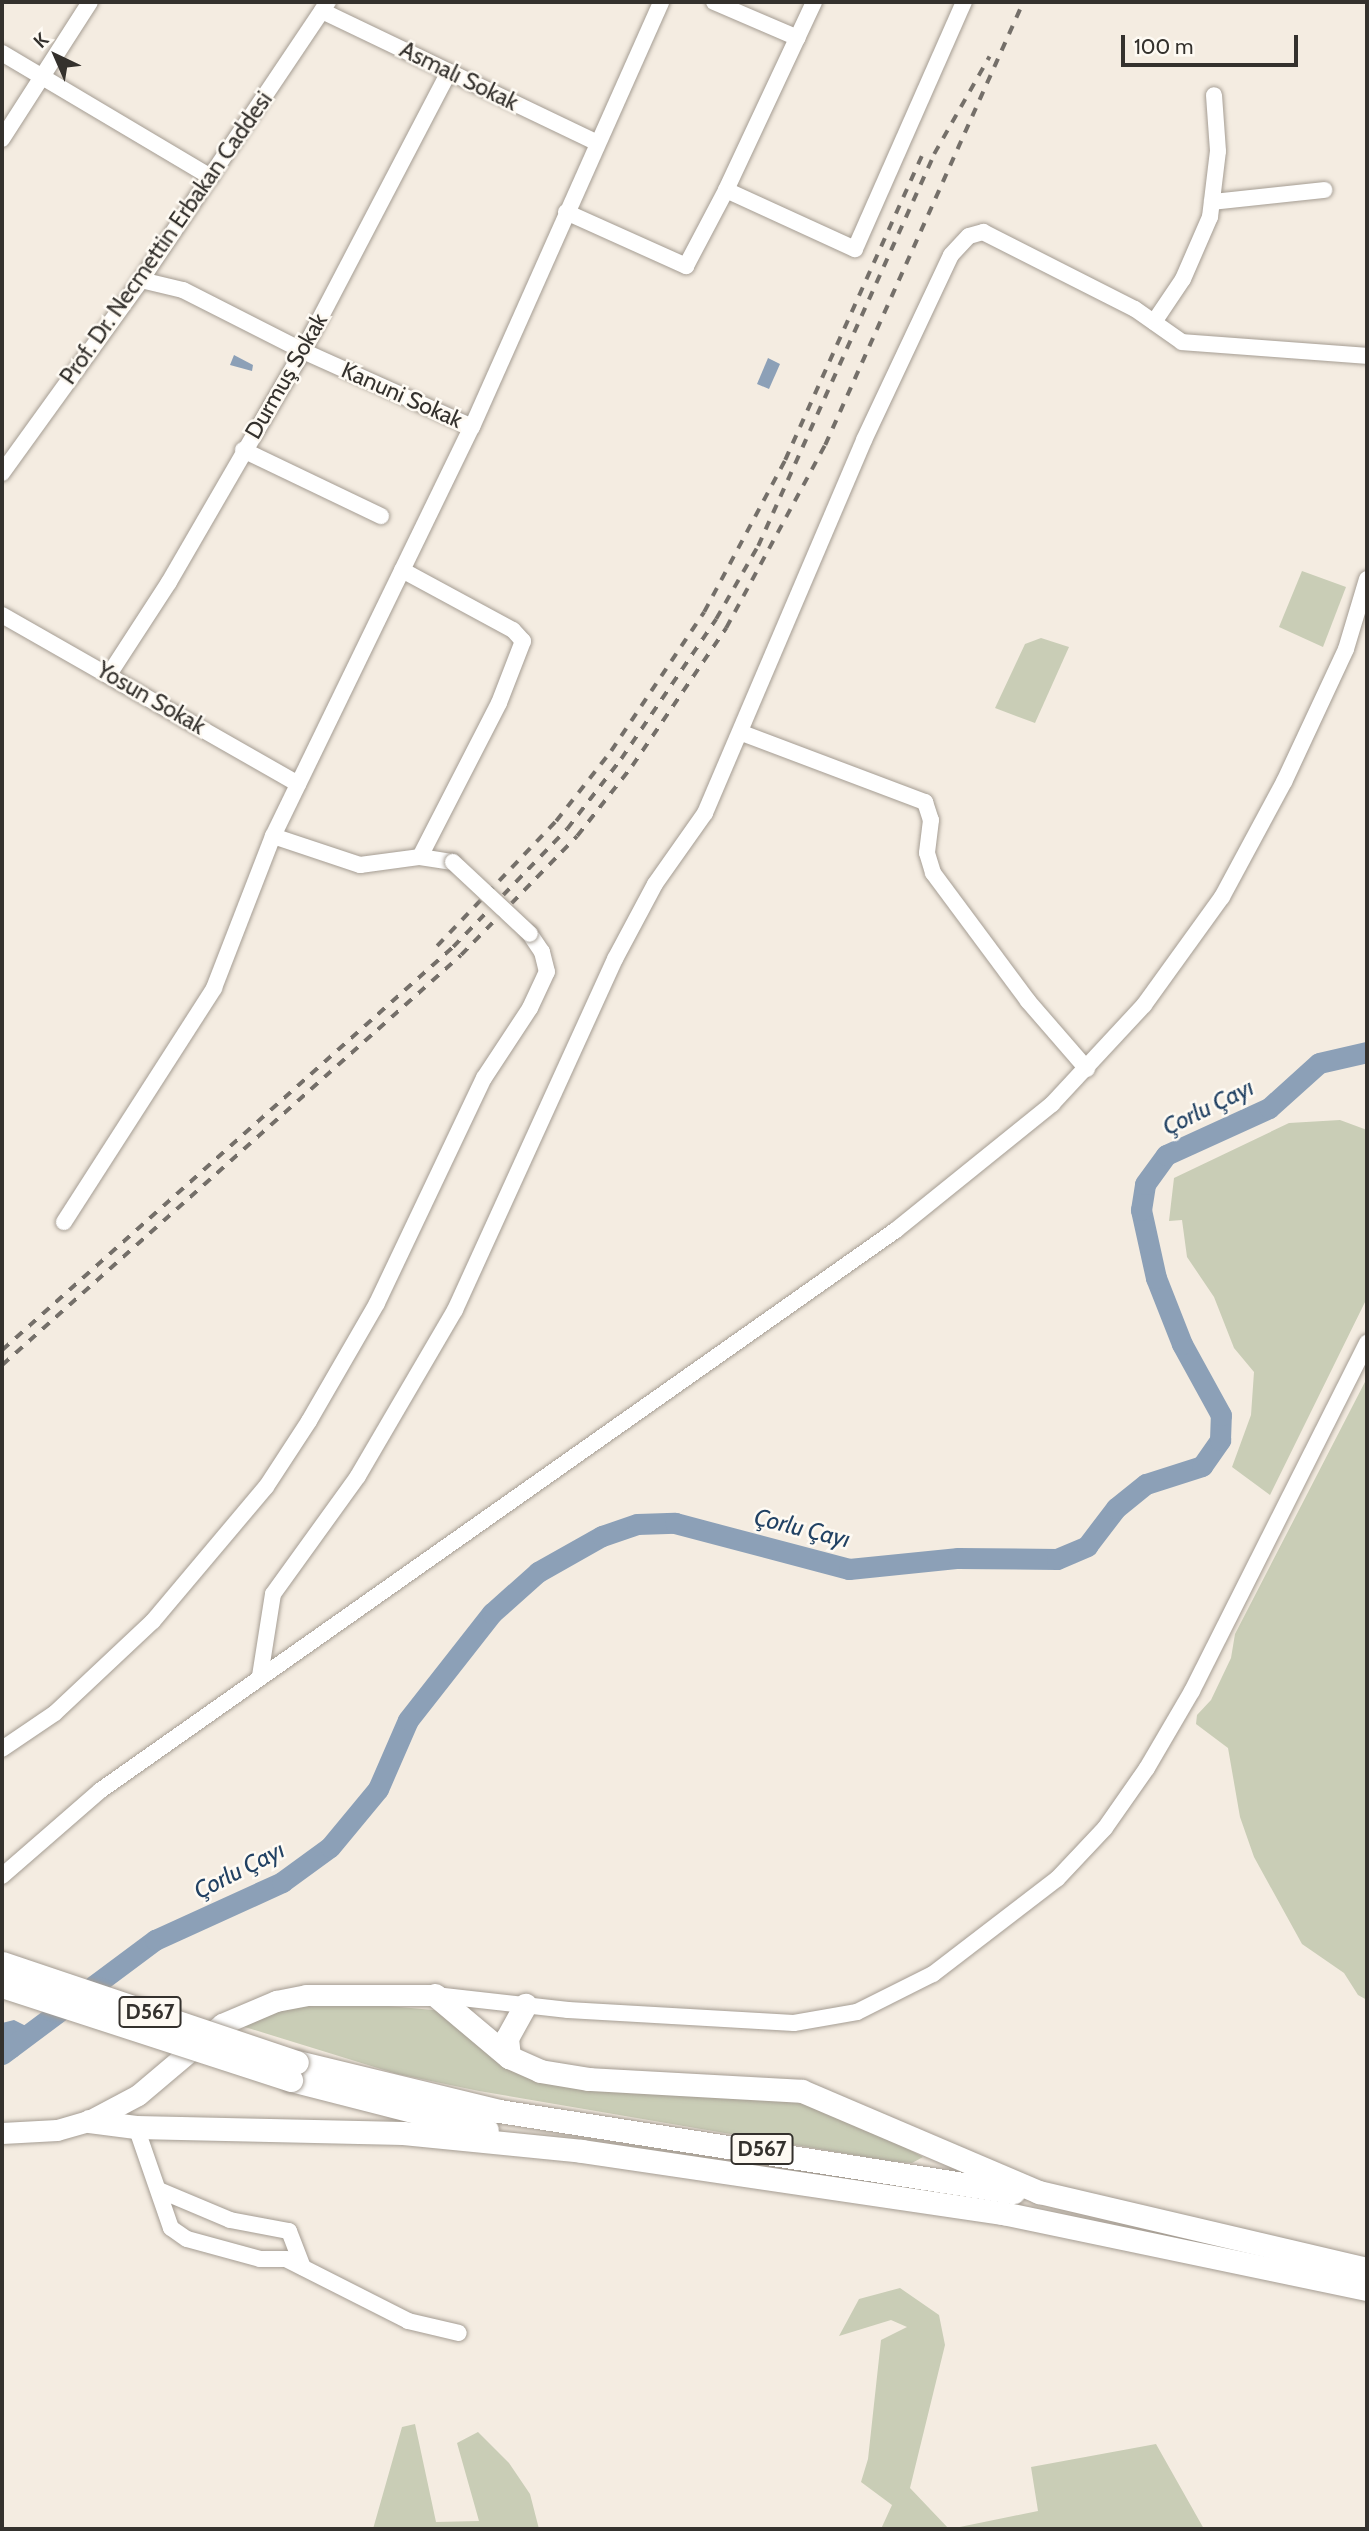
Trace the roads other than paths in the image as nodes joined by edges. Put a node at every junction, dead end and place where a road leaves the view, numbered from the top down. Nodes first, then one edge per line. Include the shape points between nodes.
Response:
1 (90, 2) edge
2 (662, 2) edge
3 (714, 2) edge
4 (814, 2) edge
5 (964, 2) edge
6 (325, 6) edge
7 (798, 38) junction
8 (2, 53) edge
9 (449, 72) junction
10 (42, 77) junction
11 (1214, 95) dead end
12 (2, 139) edge
13 (596, 142) junction
14 (212, 177) junction
15 (726, 190) junction
16 (1324, 190) dead end
17 (1212, 202) junction
18 (566, 212) junction
19 (141, 280) junction
20 (1154, 321) junction
21 (303, 351) junction
22 (1367, 356) edge
23 (472, 427) junction
24 (243, 450) junction
25 (2, 473) edge
26 (381, 516) dead end
27 (402, 570) junction
28 (1367, 579) edge
29 (2, 615) edge
30 (110, 673) junction
31 (742, 733) junction
32 (298, 784) junction
33 (273, 836) junction
34 (420, 858) junction
35 (1087, 1069) junction
36 (64, 1222) dead end
37 (1367, 1343) edge
38 (260, 1676) junction
39 (2, 1749) edge
40 (2, 1876) edge
41 (2, 1962) edge
42 (2, 1986) edge
43 (435, 1994) junction
44 (525, 2005) junction
45 (509, 2057) junction
46 (294, 2071) junction
47 (2, 2120) edge
48 (89, 2121) junction
49 (136, 2127) junction
50 (2, 2133) edge
51 (582, 2151) junction
52 (159, 2190) junction
53 (1226, 2237) junction
54 (303, 2267) junction
55 (1367, 2269) edge
56 (1367, 2289) edge
57 (459, 2333) dead end

1 - 10 street
2 - 13 street
3 - 7 street
4 - 7 street
5 - 15 street via 855,249
6 - 9 street, Asmalı Sokak
6 - 14 street, Prof. Dr. Necmettin Erbakan Caddesi
7 - 15 street
8 - 10 street
9 - 13 street, Asmalı Sokak
9 - 21 street, Durmuş Sokak
10 - 12 street
10 - 14 street
11 - 17 street via 1218,151
13 - 18 street
14 - 19 street, Prof. Dr. Necmettin Erbakan Caddesi
15 - 18 street via 686,266
16 - 17 street
17 - 20 street via 1183,279
18 - 23 street
19 - 21 street, Kanuni Sokak via 183,290
19 - 25 street, Prof. Dr. Necmettin Erbakan Caddesi
20 - 22 street via 1182,342
20 - 31 street via 983,232 969,236 951,255 864,440
21 - 23 street, Kanuni Sokak
21 - 24 street, Durmuş Sokak
23 - 27 street
24 - 26 street
24 - 30 street, Durmuş Sokak via 169,582
27 - 32 street
27 - 34 street via 513,629 523,641 499,703
28 - 35 street via 1346,649 1284,782 1222,897 1144,1005
29 - 30 street, Yosun Sokak
30 - 32 street, Yosun Sokak
31 - 35 street via 925,802 931,820 927,853 933,873 1028,1001
31 - 38 street via 705,813 655,884 615,958 456,1310 358,1476 273,1594
32 - 33 street
33 - 34 street via 360,865
33 - 36 street via 214,988
34 - 39 street, bridge via 453,862 530,934 542,952 547,972 530,1008 484,1078 376,1303 323,1400 266,1487 153,1621 55,1713
35 - 38 street via 897,1230
37 - 44 street via 1158,1752 1105,1828 1057,1879 999,1928 933,1974 857,2012 794,2024
38 - 40 street via 101,1790
41 - 46 highway, D567, bridge
42 - 46 highway, D567, bridge
43 - 44 street
43 - 45 highway
43 - 48 main road via 306,1995 276,2001 222,2024 138,2095
44 - 45 highway via 508,2038
45 - 53 highway via 540,2071 589,2079 802,2091 1039,2192
46 - 51 highway, D567
46 - 53 highway, D567 via 499,2110 947,2178
47 - 48 main road
48 - 49 highway
48 - 50 main road via 57,2130
49 - 51 highway via 403,2133
49 - 52 street
51 - 56 highway, D567 via 1003,2213
52 - 54 street via 208,2213 289,2231
52 - 54 street via 171,2228 187,2239 260,2259 286,2259
53 - 55 highway, D567
54 - 57 street via 408,2321

